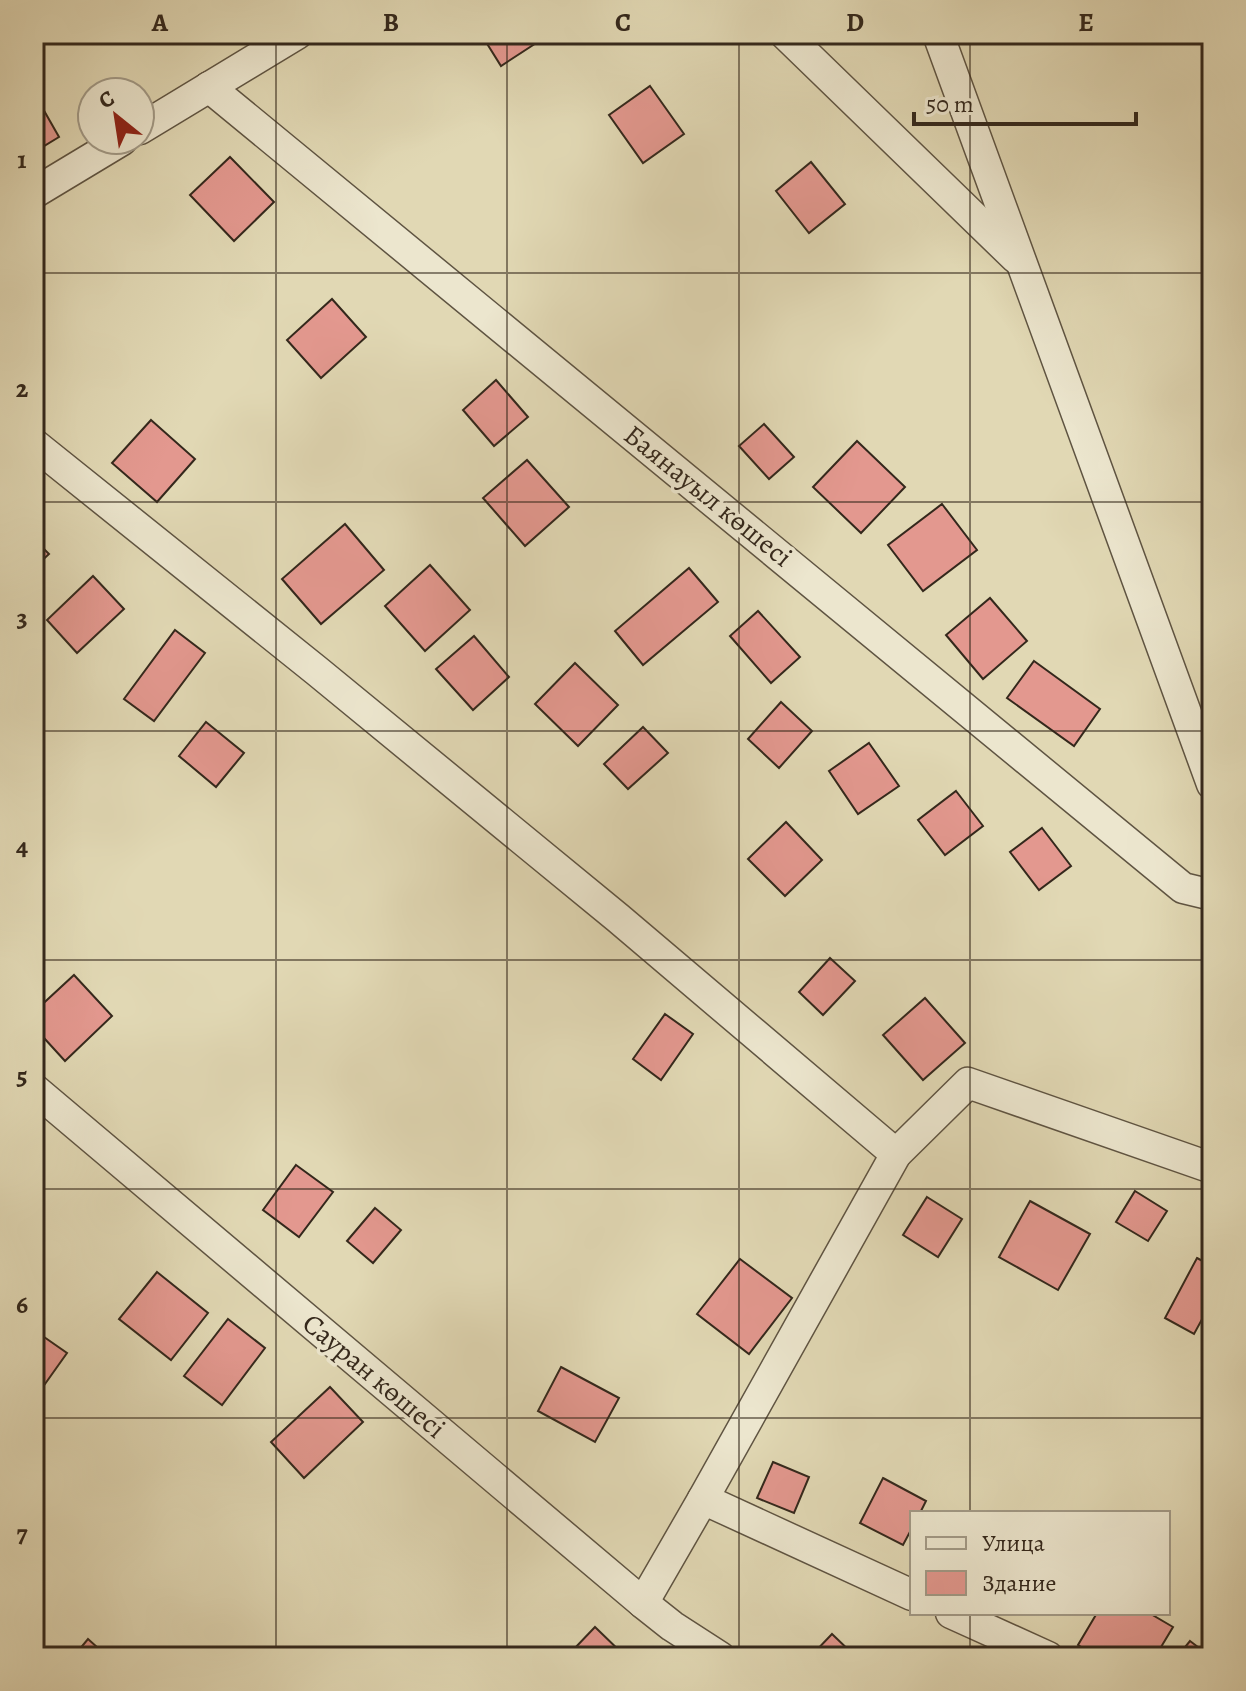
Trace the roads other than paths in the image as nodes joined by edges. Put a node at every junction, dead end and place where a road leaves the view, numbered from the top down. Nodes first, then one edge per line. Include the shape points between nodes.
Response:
1 (297, 34) edge
2 (785, 34) edge
3 (938, 34) edge
4 (209, 87) junction
5 (156, 119) edge
6 (95, 156) edge
7 (34, 193) edge
8 (1021, 263) junction
9 (34, 444) edge
10 (1212, 784) edge
11 (1212, 895) edge
12 (34, 1089) edge
13 (896, 1154) junction
14 (1212, 1168) edge
15 (703, 1499) junction
16 (910, 1594) edge
17 (643, 1603) junction
18 (955, 1615) edge
19 (720, 1657) edge
20 (1048, 1657) edge

1 - 4 street
2 - 8 street
3 - 8 street
4 - 5 street
4 - 11 street, Баянауыл көшесі via 1183,888
6 - 7 street
8 - 10 street
9 - 13 street via 618,918
12 - 17 street, Сауран көшесі
13 - 14 street via 968,1083
13 - 15 street
15 - 16 street
15 - 17 street
17 - 19 street, Сауран көшесі
18 - 20 street

